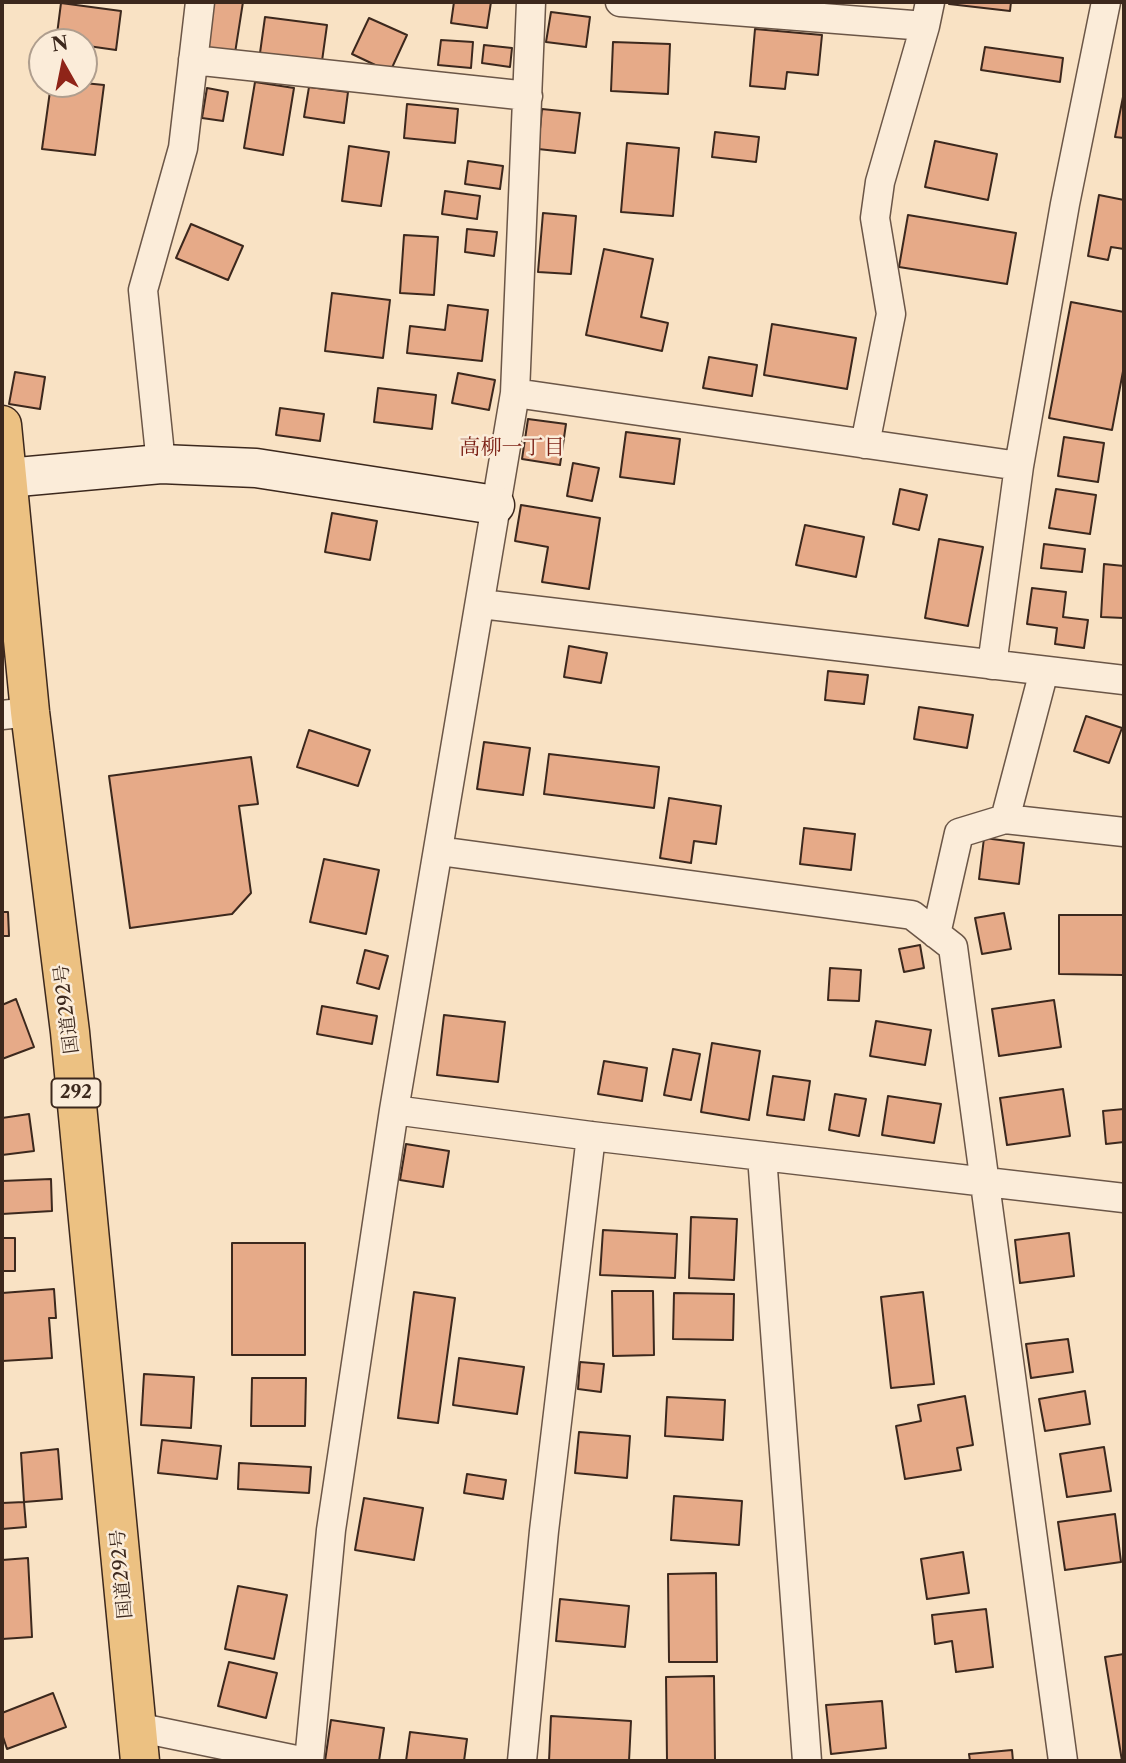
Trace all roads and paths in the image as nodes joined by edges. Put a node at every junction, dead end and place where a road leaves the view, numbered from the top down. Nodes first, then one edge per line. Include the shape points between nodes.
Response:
1 (200, 2) edge
2 (531, 2) edge
3 (620, 2) edge
4 (1106, 2) edge
5 (927, 14) edge
6 (193, 60) junction
7 (528, 96) junction
8 (515, 393) junction
9 (2, 425) edge
10 (865, 443) junction
11 (162, 464) junction
12 (1019, 466) junction
13 (7, 478) junction
14 (495, 505) junction
15 (481, 604) junction
16 (992, 665) junction
17 (1044, 671) junction
18 (1124, 680) edge
19 (16, 713) edge
20 (1005, 819) junction
21 (1124, 832) edge
22 (439, 851) junction
23 (936, 934) junction
24 (394, 1110) junction
25 (591, 1136) junction
26 (762, 1156) junction
27 (985, 1181) junction
28 (1124, 1198) edge
29 (138, 1744) edge
30 (301, 1761) edge
31 (309, 1761) edge
32 (522, 1761) edge
33 (807, 1761) edge
34 (1063, 1761) edge

1 - 6 street
2 - 7 street
3 - 5 street
4 - 12 street
5 - 10 street via 880,182 875,218 891,314
6 - 7 street
6 - 11 street via 183,148 143,290
7 - 8 street
8 - 10 street
8 - 14 street
9 - 13 highway, 国道292号 / 292
10 - 12 street
11 - 13 street
11 - 14 street via 256,468
12 - 16 street
13 - 19 highway, 国道292号 / 292
14 - 15 street
15 - 16 street
15 - 22 street
16 - 17 street
17 - 18 street
17 - 20 street
19 - 29 highway, 国道292号 / 292 via 70,1032
20 - 21 street
20 - 23 street via 959,833
22 - 23 street via 912,915
22 - 24 street
23 - 27 street via 953,947
24 - 25 street
24 - 31 street via 331,1530
25 - 26 street
25 - 32 street
26 - 27 street
26 - 33 street
27 - 28 street
27 - 34 street
29 - 30 street

